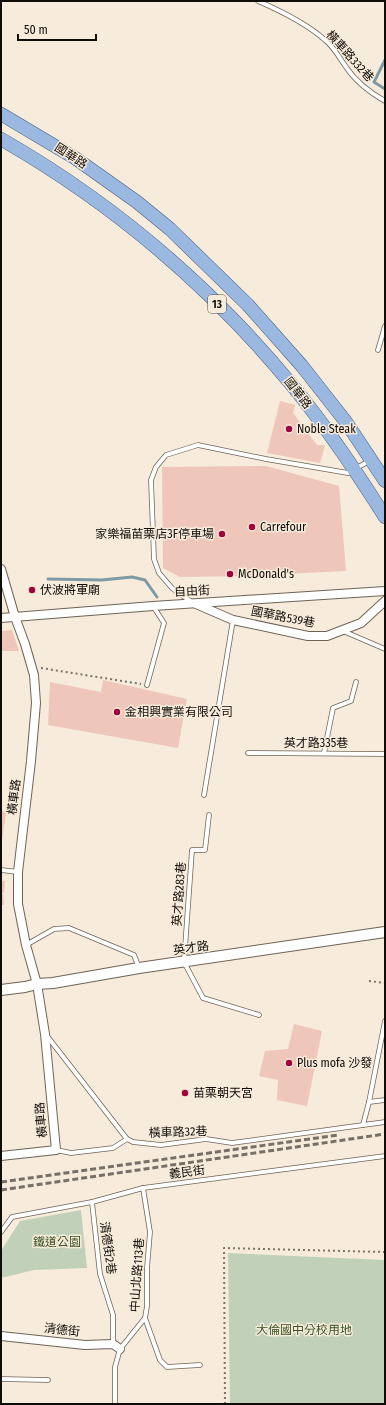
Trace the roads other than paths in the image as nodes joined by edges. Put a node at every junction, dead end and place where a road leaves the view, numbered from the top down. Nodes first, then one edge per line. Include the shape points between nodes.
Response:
1 (258, 1) edge
2 (385, 101) edge
3 (1, 114) edge
4 (1, 139) edge
5 (208, 267) junction
6 (195, 282) junction
7 (385, 326) edge
8 (378, 350) dead end
9 (372, 460) junction
10 (355, 469) junction
11 (385, 481) edge
12 (385, 517) edge
13 (1, 569) edge
14 (385, 591) edge
15 (385, 601) edge
16 (194, 603) junction
17 (153, 606) junction
18 (15, 617) junction
19 (1, 618) edge
20 (233, 620) junction
21 (343, 631) junction
22 (385, 648) edge
23 (356, 682) dead end
24 (147, 685) road end
25 (248, 753) dead end
26 (324, 753) junction
27 (385, 754) edge
28 (204, 795) dead end
29 (209, 815) dead end
30 (1, 870) edge
31 (18, 872) junction
32 (385, 932) edge
33 (26, 945) junction
34 (184, 962) junction
35 (139, 968) junction
36 (37, 984) junction
37 (1, 990) edge
38 (259, 1015) dead end
39 (385, 1020) edge
40 (45, 1034) junction
41 (385, 1100) edge
42 (369, 1102) junction
43 (385, 1122) edge
44 (363, 1125) junction
45 (127, 1139) junction
46 (56, 1150) junction
47 (1, 1156) edge
48 (385, 1156) edge
49 (143, 1188) junction
50 (92, 1202) junction
51 (1, 1232) edge
52 (145, 1318) junction
53 (1, 1336) edge
54 (117, 1346) junction
55 (200, 1365) dead end
56 (1, 1379) edge
57 (48, 1380) dead end
58 (116, 1404) edge

1 - 2 lane, 橫車路332巷 via 297,20 325,40 337,52 355,79
3 - 5 main road, 國華路 / 13 via 75,158 137,202 170,229
4 - 6 main road, 國華路 / 13 via 97,201
5 - 6 main road
5 - 9 main road, 國華路 / 13 via 248,305 302,366
6 - 10 main road, 國華路 / 13 via 258,345
7 - 8 lane
9 - 10 lane
9 - 11 main road, 國華路 / 13
10 - 12 main road, 國華路 / 13
10 - 16 lane via 348,473 334,471 198,445 166,455 156,467 152,480 154,559 159,573 172,588
13 - 18 street, 橫車路
14 - 16 street, 自由街
15 - 21 street, 國華路539巷 via 361,623
16 - 17 street, 自由街
16 - 20 street, 國華路539巷
17 - 18 street, 自由街
17 - 24 lane via 164,623
18 - 19 street, 自由街
18 - 31 street, 橫車路 via 32,666 36,703
20 - 21 street, 國華路539巷 via 308,636 327,636
20 - 28 lane
21 - 22 lane
23 - 26 lane via 351,701 333,708
25 - 26 lane, 英才路335巷
26 - 27 lane, 英才路335巷
29 - 34 lane, 英才路283巷 via 205,850 192,850
30 - 31 lane
31 - 33 street, 橫車路 via 18,904
32 - 34 street, 英才路
33 - 35 lane via 54,929 69,928 134,955
33 - 36 street, 橫車路
34 - 35 street, 英才路
34 - 38 lane via 203,998
35 - 36 street, 英才路
36 - 37 street, 英才路
36 - 40 street, 橫車路
39 - 42 lane
40 - 45 lane
40 - 46 street, 橫車路
41 - 42 lane
42 - 44 lane
43 - 44 lane, 橫車路32巷
44 - 45 lane, 橫車路32巷 via 232,1143 206,1140 161,1146
45 - 46 lane via 113,1148 71,1153
46 - 47 street
48 - 49 lane, 義民街
49 - 50 lane, 義民街
49 - 52 lane, 中山北路113巷 via 150,1232
50 - 51 lane, 義民街 via 12,1217
50 - 54 lane, 清德街2巷 via 100,1274 113,1315
52 - 54 lane, 中山北路113巷
52 - 55 lane via 160,1360 167,1367
53 - 54 street, 清德街
54 - 58 lane, 中山北路113巷
56 - 57 lane

